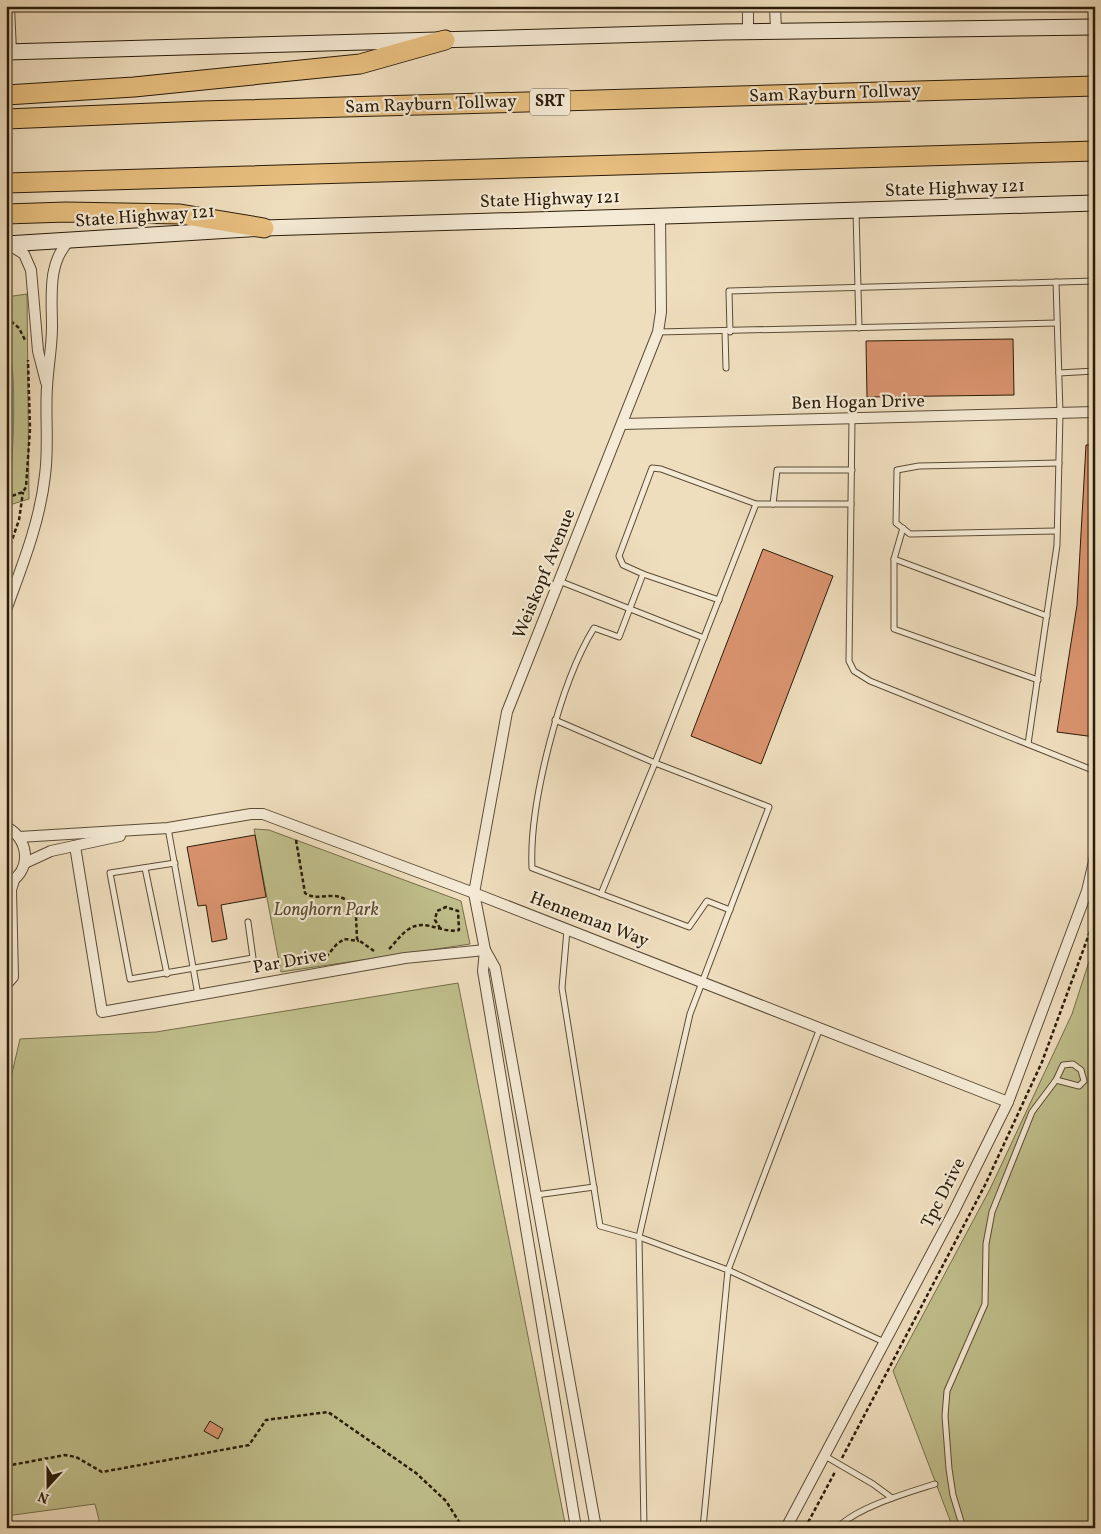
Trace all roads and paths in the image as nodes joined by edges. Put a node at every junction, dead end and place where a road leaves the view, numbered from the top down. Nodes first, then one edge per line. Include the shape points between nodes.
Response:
1 (9, 6) edge
2 (748, 6) edge
3 (775, 6) edge
4 (1095, 27) edge
5 (748, 31) junction
6 (776, 31) junction
7 (445, 40) junction
8 (9, 52) edge
9 (1095, 86) edge
10 (6, 95) edge
11 (6, 120) edge
12 (1095, 151) edge
13 (6, 183) edge
14 (1095, 203) edge
15 (856, 210) junction
16 (6, 214) edge
17 (660, 215) junction
18 (264, 228) junction
19 (70, 240) junction
20 (7, 244) edge
21 (1056, 282) junction
22 (1095, 282) edge
23 (858, 288) junction
24 (6, 317) edge
25 (1057, 323) junction
26 (859, 328) junction
27 (658, 332) junction
28 (727, 332) junction
29 (27, 346) dead end
30 (27, 352) dead end
31 (726, 368) dead end
32 (1095, 371) edge
33 (1059, 373) junction
34 (47, 387) junction
35 (1095, 412) edge
36 (1060, 413) junction
37 (852, 420) junction
38 (622, 424) junction
39 (1059, 463) junction
40 (852, 470) junction
41 (23, 492) junction
42 (6, 498) edge
43 (756, 504) junction
44 (773, 504) junction
45 (851, 504) junction
46 (903, 528) junction
47 (1058, 531) junction
48 (6, 557) edge
49 (894, 558) junction
50 (643, 574) junction
51 (559, 581) junction
52 (719, 600) junction
53 (630, 608) junction
54 (6, 610) edge
55 (1047, 616) junction
56 (704, 638) junction
57 (1038, 680) junction
58 (555, 720) junction
59 (1028, 744) junction
60 (655, 763) junction
61 (1095, 771) edge
62 (6, 827) edge
63 (168, 828) junction
64 (150, 829) junction
65 (19, 837) junction
66 (296, 840) dead end
67 (75, 846) junction
68 (1095, 857) edge
69 (25, 863) junction
70 (175, 863) junction
71 (145, 868) junction
72 (10, 882) edge
73 (474, 893) junction
74 (602, 894) junction
75 (730, 910) junction
76 (248, 922) dead end
77 (440, 928) junction
78 (567, 929) junction
79 (360, 942) junction
80 (388, 950) dead end
81 (484, 950) junction
82 (379, 952) dead end
83 (318, 967) dead end
84 (193, 969) junction
85 (166, 974) junction
86 (702, 982) junction
87 (6, 985) edge
88 (198, 995) junction
89 (820, 1028) junction
90 (1056, 1080) junction
91 (1008, 1102) junction
92 (594, 1187) junction
93 (536, 1195) junction
94 (639, 1237) junction
95 (728, 1270) junction
96 (885, 1342) junction
97 (825, 1456) junction
98 (6, 1466) edge
99 (935, 1484) dead end
100 (892, 1498) junction
101 (463, 1528) edge
102 (576, 1528) edge
103 (596, 1528) edge
104 (644, 1528) edge
105 (703, 1528) edge
106 (786, 1528) edge
107 (838, 1528) edge
108 (963, 1528) edge

1 - 8 street
2 - 5 street
3 - 6 street
4 - 6 main road
5 - 6 main road
5 - 7 main road
7 - 8 main road
7 - 10 highway via 360,64 134,87
9 - 11 highway, Sam Rayburn Tollway / SRT via 202,111
12 - 13 highway
14 - 15 main road, State Highway 121
15 - 17 main road, State Highway 121
15 - 23 lane
16 - 18 highway via 180,214
17 - 18 main road, State Highway 121
17 - 27 street, Weiskopf Avenue via 661,312
18 - 19 main road, State Highway 121
19 - 20 main road, State Highway 121
19 - 34 street via 59,252 55,263 52,351
20 - 34 street via 24,254 31,270 38,351
21 - 22 lane
21 - 23 lane
21 - 25 lane
23 - 26 lane
23 - 28 lane via 729,291
24 - 29 path via 19,328
25 - 26 lane
25 - 33 lane
26 - 28 lane
27 - 28 lane
27 - 38 street, Weiskopf Avenue
28 - 31 lane
30 - 41 path via 30,443
32 - 33 lane
33 - 36 lane
34 - 54 street via 47,457 42,499
35 - 36 street, Ben Hogan Drive
36 - 37 street, Ben Hogan Drive
36 - 39 lane
37 - 38 street, Ben Hogan Drive
37 - 40 lane
38 - 51 street, Weiskopf Avenue
39 - 46 lane via 919,466 897,470 896,523
39 - 47 lane
40 - 44 lane via 777,470
40 - 45 lane
41 - 42 path
41 - 48 path via 19,520
43 - 44 lane
43 - 50 lane via 652,468 620,556 622,565
43 - 52 lane
44 - 45 lane
45 - 59 lane via 849,661 854,671 870,681
46 - 47 lane via 910,534
46 - 49 lane
47 - 55 lane
49 - 55 lane
49 - 57 lane via 894,629
50 - 52 lane
50 - 53 lane
51 - 53 lane
51 - 73 street, Weiskopf Avenue via 507,712
52 - 56 lane
53 - 56 lane
53 - 58 lane via 620,638 594,628 583,645
55 - 57 lane
56 - 60 lane
57 - 59 lane
58 - 60 lane
58 - 74 lane via 531,846 532,868
59 - 61 lane
60 - 74 lane
60 - 75 lane via 769,807
62 - 65 street
63 - 64 street, Henneman Way
63 - 70 lane
63 - 73 street, Henneman Way via 263,814
64 - 65 street, Henneman Way
64 - 67 street, Henneman Way
65 - 69 street via 24,845
66 - 79 path via 305,893 315,898 336,896 351,903
67 - 69 street, Henneman Way via 51,851
67 - 88 street, Par Drive via 102,1012
68 - 91 street, Tpc Drive via 1087,891
69 - 72 street
70 - 71 lane
70 - 84 lane
71 - 85 lane
71 - 85 lane via 110,873 130,979
72 - 87 street via 13,976
73 - 78 street, Henneman Way
73 - 81 street, Weiskopf Avenue
74 - 75 lane via 689,928 708,901
75 - 86 lane
76 - 84 lane via 254,958
77 - 77 path via 452,932 459,930 458,911 446,907 437,911 435,920
77 - 80 path via 418,924 409,928
78 - 86 street, Henneman Way
78 - 92 lane via 562,988
79 - 82 path
79 - 83 path via 344,939
81 - 88 street, Par Drive via 405,958
81 - 93 street via 496,968
81 - 102 street via 483,971
84 - 85 lane
84 - 88 lane
86 - 89 street, Henneman Way
86 - 94 lane via 690,1014
89 - 91 street, Henneman Way
89 - 95 lane
90 - 90 lane via 1079,1086 1084,1081 1081,1070 1073,1064 1063,1066
90 - 108 lane via 1032,1112 992,1212 984,1258 985,1304 947,1391 948,1468
91 - 96 street, Tpc Drive
92 - 93 lane
92 - 94 lane via 600,1226
93 - 103 street
94 - 95 lane
94 - 104 lane
95 - 96 lane
95 - 105 lane
96 - 97 street, Tpc Drive
97 - 100 lane
97 - 106 street, Tpc Drive
98 - 101 path via 65,1455 76,1457 102,1472 249,1445 266,1420 328,1412 416,1473 446,1501
99 - 100 lane
100 - 107 lane via 842,1522

